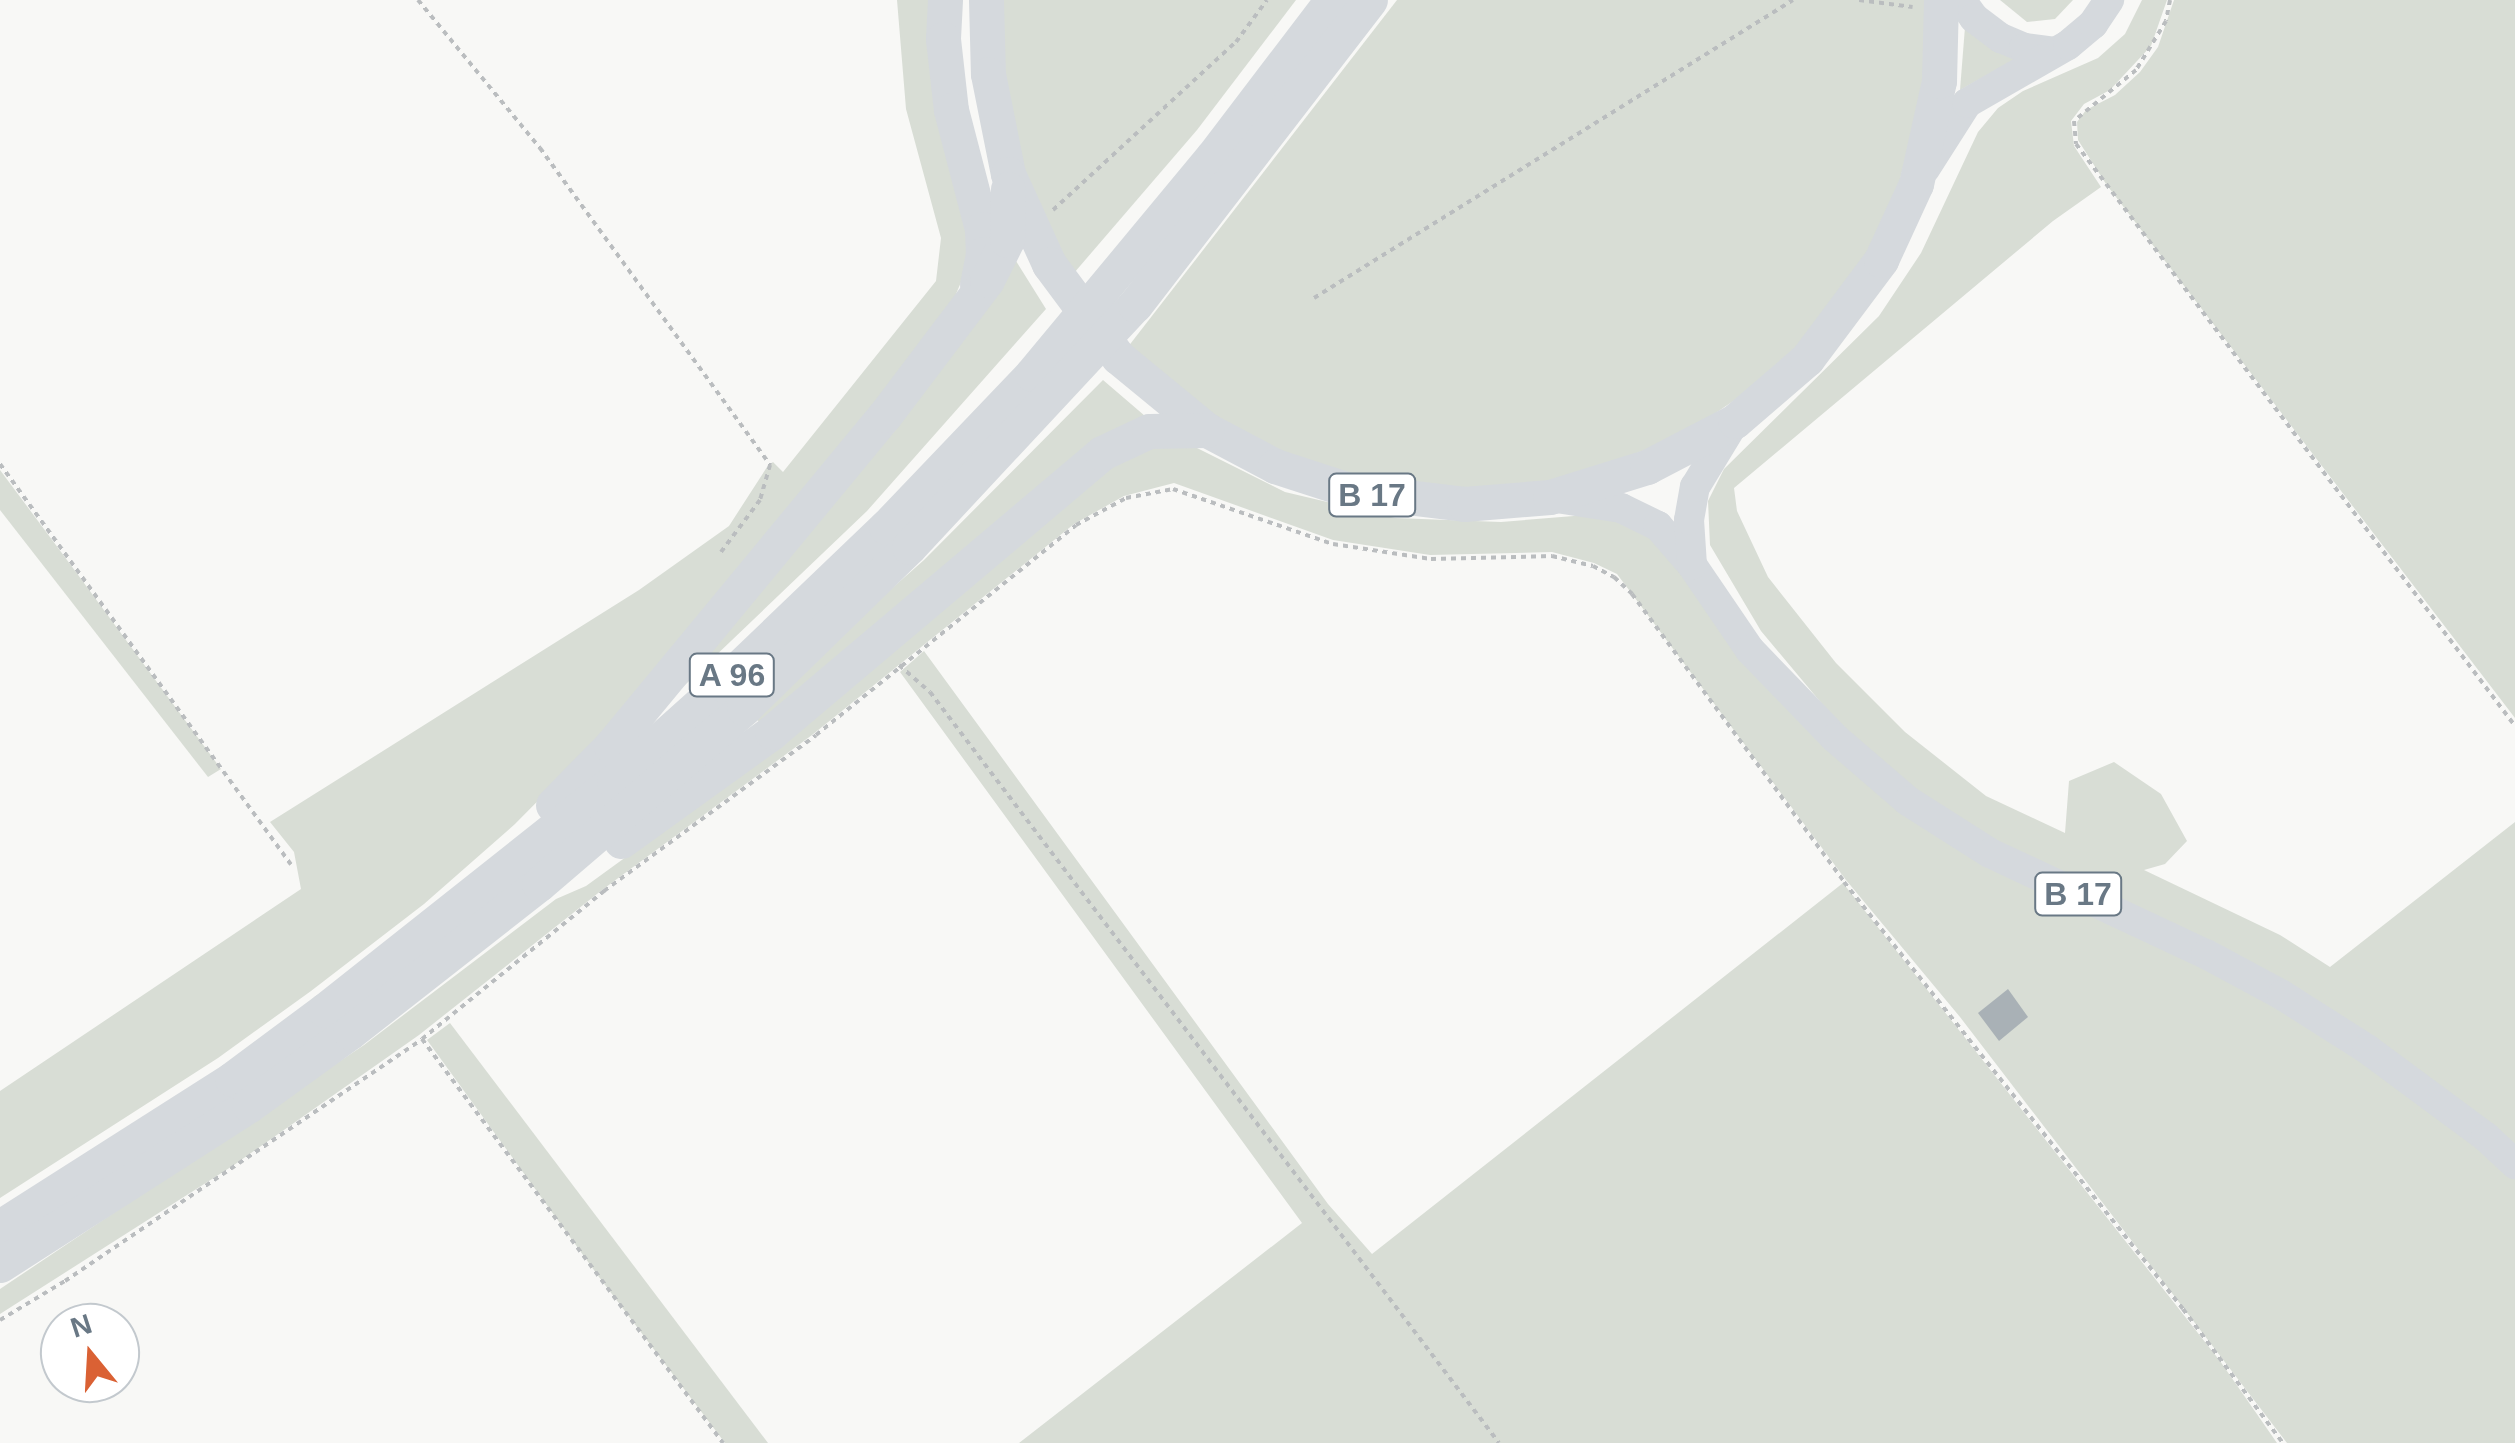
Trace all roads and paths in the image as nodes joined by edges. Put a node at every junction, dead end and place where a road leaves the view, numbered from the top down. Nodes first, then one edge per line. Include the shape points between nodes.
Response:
1 (418, 0) edge
2 (945, 0) edge
3 (986, 0) edge
4 (1268, 0) edge
5 (1332, 0) edge
6 (1370, 0) edge
7 (1793, 0) edge
8 (1859, 0) edge
9 (2108, 0) edge
10 (2170, 0) edge
11 (1948, 3) edge
12 (2055, 52) junction
13 (1008, 174) junction
14 (1916, 184) junction
15 (1031, 230) junction
16 (1314, 298) dead end
17 (969, 304) junction
18 (1042, 385) junction
19 (1734, 420) junction
20 (1207, 430) junction
21 (0, 464) edge
22 (1550, 496) junction
23 (721, 552) dead end
24 (1692, 565) junction
25 (899, 665) junction
26 (2515, 726) edge
27 (291, 865) dead end
28 (538, 884) junction
29 (406, 948) junction
30 (422, 1039) junction
31 (2515, 1164) edge
32 (0, 1227) edge
33 (0, 1264) edge
34 (0, 1320) edge
35 (723, 1443) edge
36 (1499, 1443) edge
37 (2283, 1443) edge

1 - 23 path via 540,148 770,465 760,500
2 - 17 highway via 949,94 982,229 980,275
3 - 13 highway, B 17 via 988,74
4 - 15 path via 1236,42
5 - 18 highway, A 96 via 1118,273
6 - 18 highway, A 96 via 1135,305
7 - 16 path
8 - 11 path
9 - 12 main road via 2093,24
10 - 26 path via 2166,22 2136,70 2074,121 2076,144
11 - 12 main road via 2001,38
11 - 14 highway, B 17 via 1940,81
12 - 14 main road via 1967,102
13 - 15 highway, B 17
13 - 17 highway via 1004,253
14 - 19 highway, B 17 via 1881,260 1834,328
15 - 20 highway, B 17 via 1069,297 1105,342
17 - 29 highway via 886,415 611,746 524,834 435,908
18 - 28 highway, A 96 via 909,547 744,708
18 - 29 highway, A 96 via 614,781
19 - 22 highway, B 17 via 1647,467
19 - 24 main road, B 17 via 1695,487
20 - 22 highway, B 17 via 1275,466 1387,498 1464,504
20 - 28 highway via 1149,431 1102,452 772,732 596,858
21 - 27 path
22 - 24 main road, B 17 via 1638,514 1658,526
24 - 31 main road, B 17 via 1750,650 1908,801 1990,853 2282,996 2367,1049
25 - 30 path
25 - 36 path via 930,692
25 - 37 path via 1076,525 1126,498 1173,488 1333,544 1430,559 1552,556 1614,577
28 - 33 highway, A 96 via 249,1105
29 - 32 highway, A 96 via 232,1079
30 - 34 path
30 - 35 path

